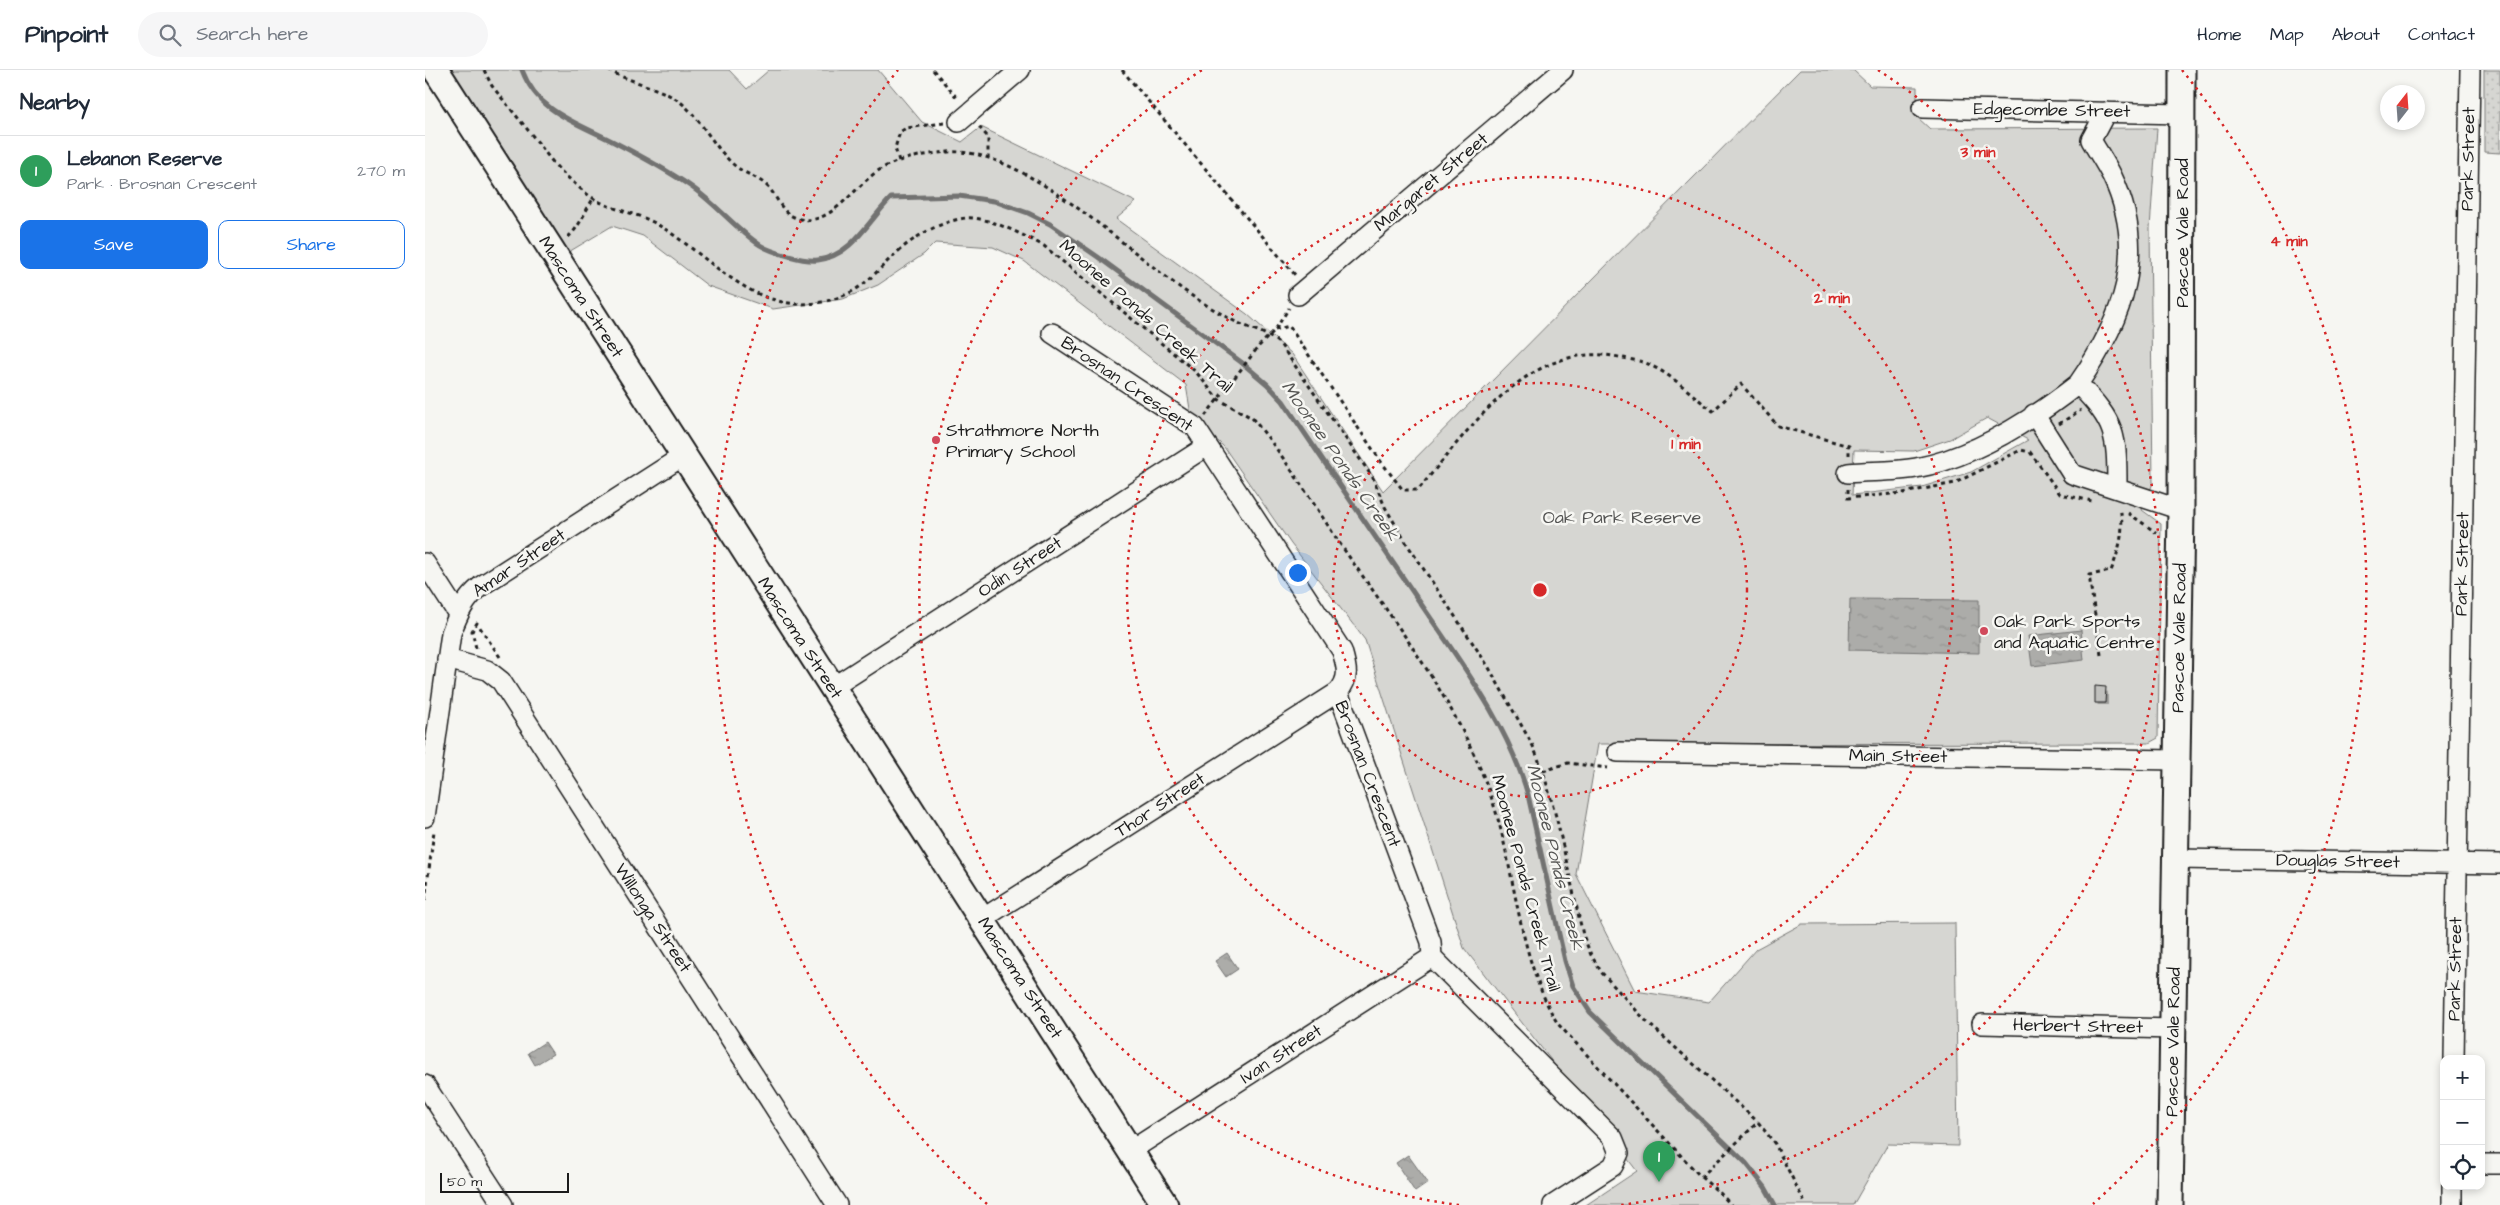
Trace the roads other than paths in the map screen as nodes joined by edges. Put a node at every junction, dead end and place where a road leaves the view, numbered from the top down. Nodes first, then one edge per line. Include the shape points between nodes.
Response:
1 (436, 70) edge
2 (1020, 70) edge
3 (1563, 70) edge
4 (2182, 70) edge
5 (2470, 70) edge
6 (1922, 108) dead end
7 (2106, 112) junction
8 (2182, 114) junction
9 (965, 117) road end
10 (1303, 291) road end
11 (1052, 333) dead end
12 (2078, 384) junction
13 (2034, 414) junction
14 (1207, 446) junction
15 (683, 456) junction
16 (1848, 472) road end
17 (2117, 487) junction
18 (2181, 510) junction
19 (425, 563) edge
20 (458, 614) junction
21 (447, 659) junction
22 (833, 687) junction
23 (1338, 692) junction
24 (1615, 760) road end
25 (2177, 760) junction
26 (430, 821) edge
27 (2175, 859) junction
28 (2457, 863) junction
29 (2500, 864) edge
30 (982, 919) junction
31 (1432, 957) junction
32 (1982, 1024) dead end
33 (2173, 1029) junction
34 (2454, 1055) edge
35 (425, 1085) edge
36 (1130, 1151) junction
37 (2485, 1164) edge
38 (2500, 1164) edge
39 (2452, 1190) edge
40 (503, 1205) edge
41 (837, 1205) edge
42 (1165, 1205) edge
43 (1553, 1205) edge
44 (2170, 1205) edge
45 (2452, 1205) edge

1 - 15 main road, Mascoma Street
2 - 9 street
3 - 10 street, Margaret Street
4 - 8 main road, Pascoe Vale Road
5 - 28 street, Park Street
6 - 7 street, Edgecombe Street
7 - 8 street, Edgecombe Street
7 - 12 street via 2091,140 2112,176 2129,227 2129,270 2125,292 2107,338
8 - 18 main road, Pascoe Vale Road
11 - 14 street, Brosnan Crescent via 1195,427
12 - 13 street
12 - 17 street via 2101,407 2111,426 2117,446
13 - 16 street via 2001,434 1947,459 1917,468
13 - 17 street via 2072,474
14 - 22 street, Odin Street
14 - 23 street, Brosnan Crescent via 1342,651 1348,672
15 - 20 street, Amar Street via 481,586 468,597
15 - 22 main road, Mascoma Street
17 - 18 street
18 - 25 main road, Pascoe Vale Road
19 - 20 street
20 - 21 street, Amar Street
21 - 26 street, Amar Street
21 - 41 street, Willonga Street via 487,670 501,680
22 - 30 main road, Mascoma Street
23 - 30 street, Thor Street
23 - 31 street, Brosnan Crescent via 1431,942
24 - 25 street, Main Street
25 - 27 main road, Pascoe Vale Road
27 - 28 street, Douglas Street
27 - 33 main road, Pascoe Vale Road
28 - 29 street, Douglas Street
28 - 34 street, Park Street
30 - 36 main road, Mascoma Street
31 - 36 street, Ivan Street
31 - 43 street via 1613,1138 1619,1153 1613,1166
32 - 33 street, Herbert Street
33 - 44 main road, Pascoe Vale Road
35 - 40 street
36 - 42 main road, Mascoma Street
37 - 38 street
39 - 45 street

